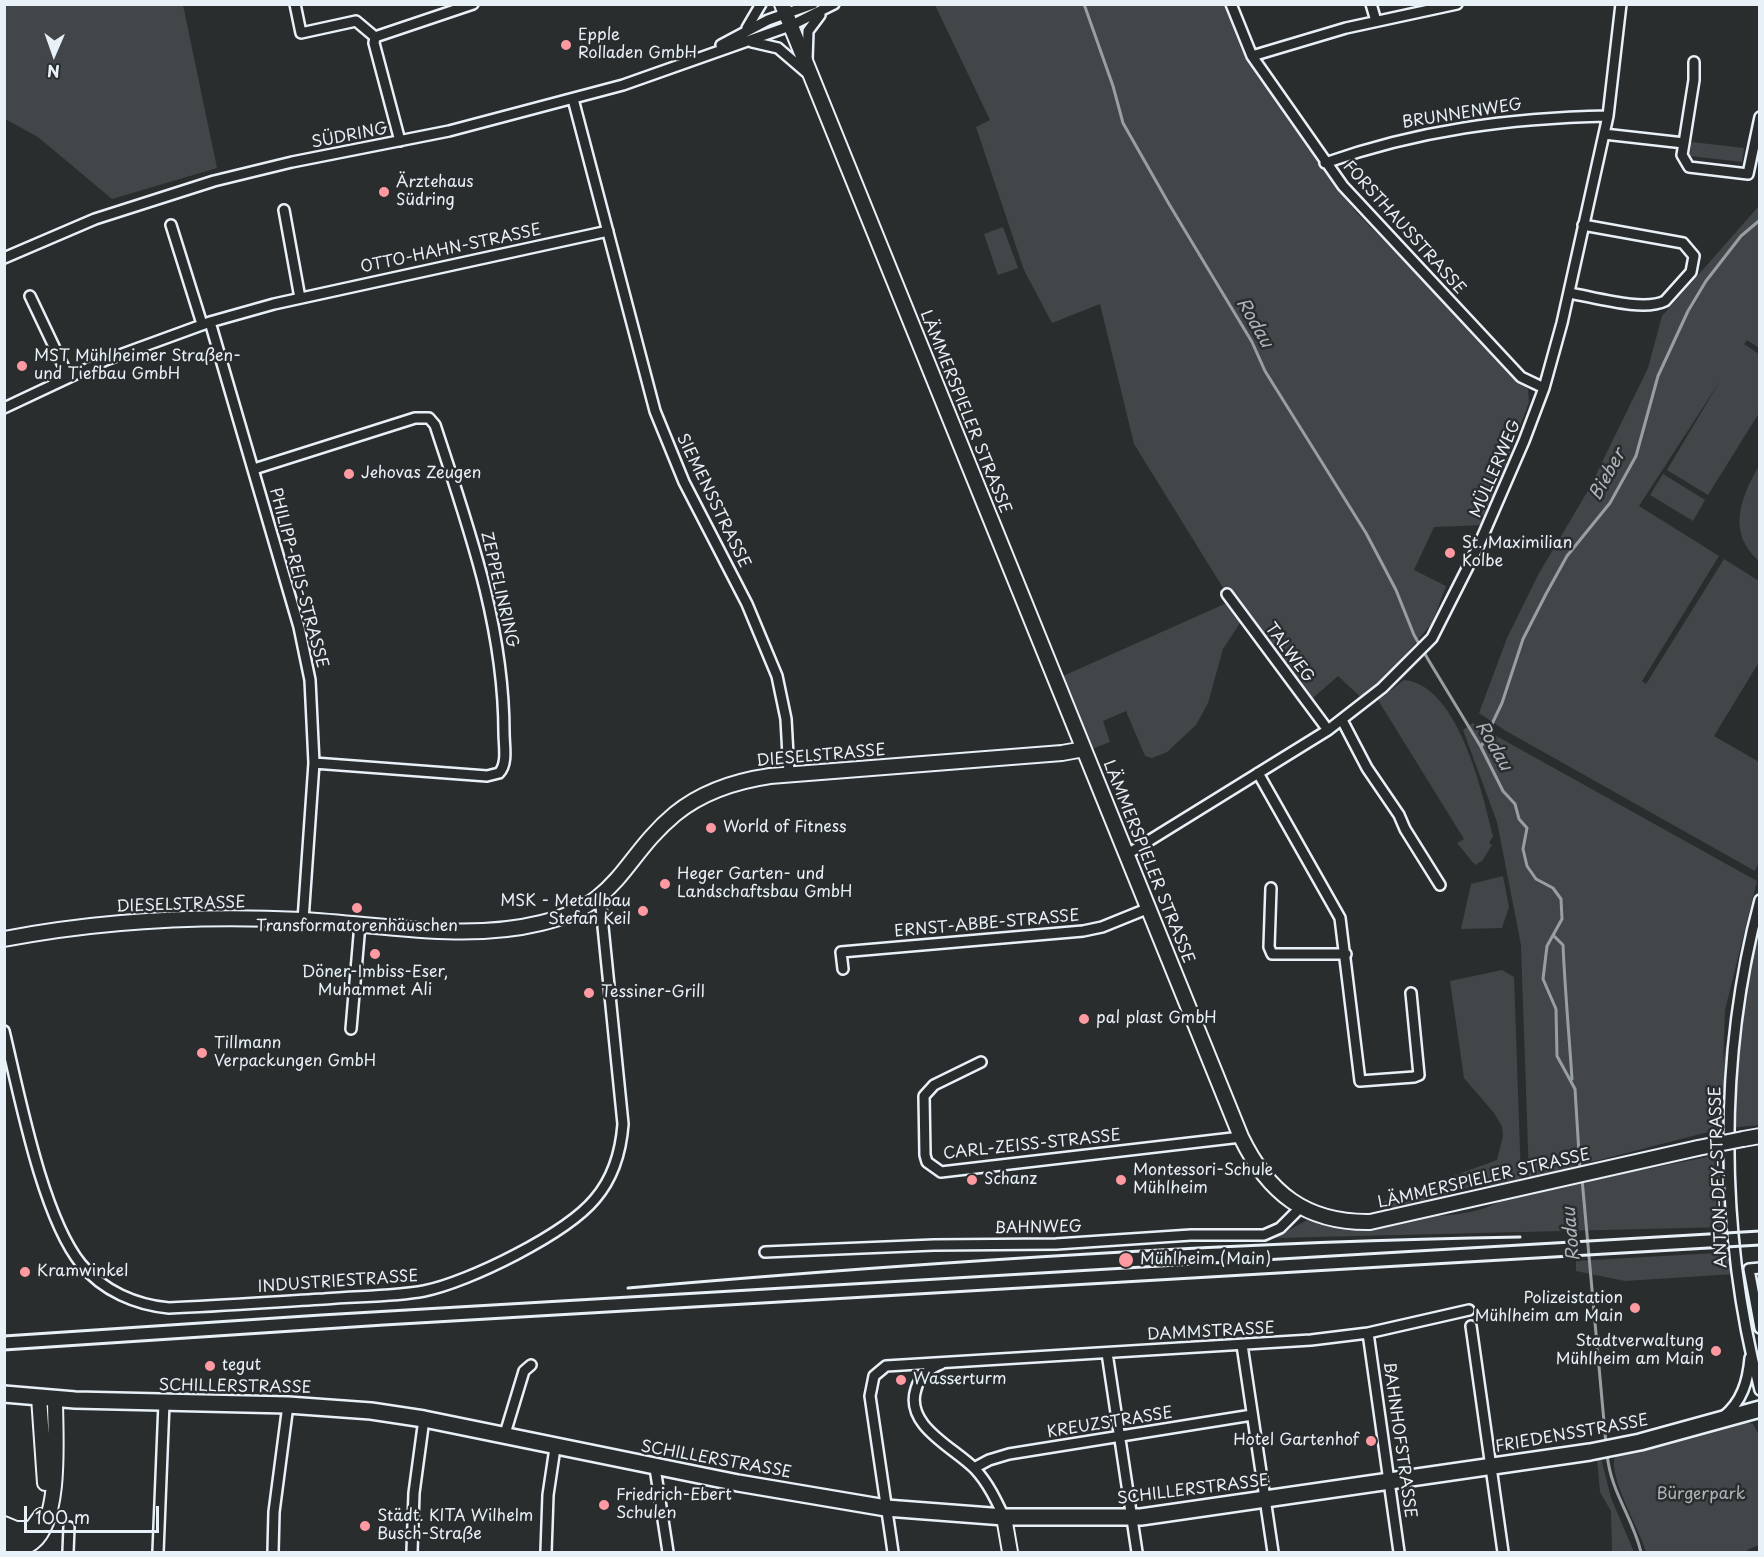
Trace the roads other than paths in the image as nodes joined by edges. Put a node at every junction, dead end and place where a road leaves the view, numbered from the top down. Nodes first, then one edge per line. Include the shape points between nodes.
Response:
1 (295, 4) edge
2 (473, 4) edge
3 (761, 4) edge
4 (813, 4) edge
5 (1231, 4) edge
6 (1371, 4) edge
7 (1457, 4) edge
8 (1621, 4) edge
9 (830, 7) edge
10 (785, 14) edge
11 (1376, 21) junction
12 (375, 37) junction
13 (741, 38) junction
14 (1252, 56) junction
15 (1694, 62) dead end
16 (810, 77) junction
17 (573, 99) junction
18 (1608, 116) junction
19 (1760, 117) edge
20 (1604, 134) junction
21 (400, 141) junction
22 (1683, 143) junction
23 (1325, 163) junction
24 (284, 210) dead end
25 (171, 225) dead end
26 (1583, 225) junction
27 (608, 231) junction
28 (4, 258) edge
29 (1569, 293) junction
30 (30, 296) dead end
31 (300, 298) junction
32 (206, 323) junction
33 (68, 376) junction
34 (1544, 388) junction
35 (4, 408) edge
36 (254, 469) junction
37 (1227, 594) dead end
38 (1342, 720) junction
39 (1328, 730) junction
40 (1084, 749) junction
41 (314, 763) junction
42 (1258, 773) junction
43 (789, 774) junction
44 (1126, 855) junction
45 (1440, 885) dead end
46 (1271, 888) dead end
47 (600, 897) junction
48 (1760, 900) edge
49 (1149, 908) junction
50 (303, 920) junction
51 (360, 924) junction
52 (4, 939) edge
53 (1346, 954) junction
54 (843, 969) dead end
55 (1411, 993) dead end
56 (351, 1029) dead end
57 (4, 1031) edge
58 (981, 1062) dead end
59 (1760, 1136) edge
60 (1241, 1137) junction
61 (1300, 1207) junction
62 (765, 1252) dead end
63 (1760, 1268) edge
64 (1469, 1310) dead end
65 (1471, 1326) dead end
66 (1760, 1328) edge
67 (1368, 1333) junction
68 (1242, 1345) junction
69 (1750, 1347) junction
70 (1107, 1353) junction
71 (952, 1361) junction
72 (531, 1365) dead end
73 (1758, 1368) edge
74 (1760, 1390) edge
75 (4, 1394) edge
76 (39, 1397) junction
77 (55, 1399) junction
78 (164, 1403) junction
79 (288, 1405) junction
80 (1760, 1409) edge
81 (1252, 1415) junction
82 (1722, 1418) junction
83 (424, 1419) junction
84 (504, 1437) junction
85 (1120, 1437) junction
86 (555, 1448) junction
87 (1491, 1467) junction
88 (655, 1468) junction
89 (974, 1468) junction
90 (1389, 1481) junction
91 (1266, 1499) junction
92 (886, 1508) junction
93 (1004, 1517) junction
94 (1132, 1517) junction
95 (4, 1524) edge
96 (34, 1527) junction
97 (69, 1527) dead end
98 (4, 1540) edge
99 (28, 1547) edge
100 (7, 1552) edge
101 (68, 1552) edge
102 (159, 1552) edge
103 (273, 1552) edge
104 (412, 1552) edge
105 (546, 1552) edge
106 (668, 1552) edge
107 (893, 1552) edge
108 (1010, 1552) edge
109 (1137, 1552) edge
110 (1274, 1552) edge
111 (1400, 1552) edge
112 (1503, 1552) edge

1 - 12 street via 301,33 356,21
2 - 12 street
3 - 13 street
4 - 10 street
5 - 14 street, FORSTHAUSSTRASSE
6 - 11 street
7 - 11 street
8 - 18 street, MÜLLERWEG
9 - 10 street
9 - 16 street, LÄMMERSPIELER STRASSE via 808,31
10 - 13 street, SÜDRING
10 - 16 main road, LÄMMERSPIELER STRASSE
11 - 14 street
12 - 21 street
13 - 16 street, LÄMMERSPIELER STRASSE via 778,48
13 - 17 street, SÜDRING via 647,77
14 - 23 street, FORSTHAUSSTRASSE
15 - 22 street
16 - 40 main road, LÄMMERSPIELER STRASSE
17 - 21 street, SÜDRING
17 - 27 street, SIEMENSSTRASSE
18 - 20 street, MÜLLERWEG
18 - 23 street, BRUNNENWEG via 1520,119 1467,126 1382,144
19 - 22 street via 1748,174 1689,167 1682,155
20 - 22 street
20 - 26 street, MÜLLERWEG
21 - 28 street, SÜDRING via 214,181 95,219
23 - 34 street, FORSTHAUSSTRASSE via 1354,200 1521,377
24 - 31 street
25 - 32 street
26 - 29 street, MÜLLERWEG
26 - 29 street via 1683,243 1694,256 1694,267 1659,304 1641,305
27 - 31 street, OTTO-HAHN-STRASSE
27 - 43 street, SIEMENSSTRASSE via 658,419 684,482 747,604 777,676 786,719
29 - 34 street, MÜLLERWEG
30 - 33 street
31 - 32 street, OTTO-HAHN-STRASSE
32 - 33 street, OTTO-HAHN-STRASSE
32 - 36 street, PHILIPP-REIS-STRASSE
33 - 35 street, OTTO-HAHN-STRASSE
34 - 38 street, MÜLLERWEG via 1478,547 1432,638 1382,688
36 - 41 street, PHILIPP-REIS-STRASSE via 305,654 314,723
36 - 41 street, ZEPPELINRING via 415,418 429,418 435,425 472,539 492,613 503,688 504,760 499,772 487,776
37 - 39 street, TALWEG
38 - 39 street, MÜLLERWEG
38 - 45 street via 1367,768
39 - 42 street, MÜLLERWEG
40 - 43 main road, DIESELSTRASSE
40 - 44 main road, LÄMMERSPIELER STRASSE
41 - 50 street, PHILIPP-REIS-STRASSE
42 - 44 street, MÜLLERWEG
42 - 53 street via 1336,909 1343,926
43 - 47 main road, DIESELSTRASSE via 734,783 686,806 656,833 620,879
44 - 49 main road, LÄMMERSPIELER STRASSE
46 - 53 street via 1272,954
47 - 51 main road, DIESELSTRASSE via 571,914 517,928 438,930
47 - 57 street, INDUSTRIESTRASSE via 623,1113 621,1144 611,1174 595,1199 570,1221 501,1263 424,1291 169,1308 138,1302 110,1290 81,1264 59,1227
48 - 69 street, ANTON-DEY-STRASSE via 1738,1002 1729,1091 1735,1249
49 - 54 street, ERNST-ABBE-STRASSE via 1083,931 841,952
49 - 60 main road, LÄMMERSPIELER STRASSE
50 - 51 main road, DIESELSTRASSE
50 - 52 main road, DIESELSTRASSE via 144,920
51 - 56 street
53 - 55 street via 1360,1081 1419,1075
58 - 60 street, CARL-ZEISS-STRASSE via 934,1085 924,1096 925,1155 927,1162 941,1172
59 - 61 main road, LÄMMERSPIELER STRASSE, bridge via 1370,1222 1337,1220
60 - 61 main road, LÄMMERSPIELER STRASSE via 1263,1174
61 - 62 street, BAHNWEG via 1280,1228 1260,1235
63 - 66 street via 1748,1267
64 - 67 street, DAMMSTRASSE
65 - 87 street
67 - 68 street, DAMMSTRASSE
67 - 90 street, BAHNHOFSTRASSE
68 - 70 street, DAMMSTRASSE
68 - 81 street
69 - 73 street, ANTON-DEY-STRASSE
69 - 82 street, ANTON-DEY-STRASSE via 1744,1391
70 - 71 street, DAMMSTRASSE
70 - 85 street
71 - 89 street via 938,1365 922,1377 914,1394 915,1408 933,1435
71 - 92 street, DAMMSTRASSE via 886,1366 872,1382 870,1401
72 - 84 street via 524,1371
73 - 74 street, ANTON-DEY-STRASSE
75 - 76 main road, SCHILLERSTRASSE
76 - 77 main road, SCHILLERSTRASSE
76 - 96 main road via 45,1499
77 - 78 main road, SCHILLERSTRASSE
77 - 99 main road via 51,1505 45,1525
78 - 79 main road, SCHILLERSTRASSE
78 - 102 street
79 - 83 main road, SCHILLERSTRASSE
79 - 103 street via 274,1512
80 - 82 main road, FRIEDENSSTRASSE
81 - 85 street, KREUZSTRASSE
81 - 91 street
82 - 87 main road, FRIEDENSSTRASSE via 1613,1448
83 - 84 main road, SCHILLERSTRASSE
83 - 104 street via 414,1493
84 - 86 main road, SCHILLERSTRASSE
85 - 89 street, KREUZSTRASSE via 1009,1454
85 - 94 street
86 - 88 main road, SCHILLERSTRASSE
86 - 105 street
87 - 90 main road, FRIEDENSSTRASSE
87 - 112 street
88 - 92 main road, SCHILLERSTRASSE
88 - 106 street
89 - 93 street
90 - 91 main road, SCHILLERSTRASSE
90 - 111 street, BAHNHOFSTRASSE
91 - 94 main road, SCHILLERSTRASSE
91 - 110 street
92 - 93 main road, SCHILLERSTRASSE
92 - 107 street, DAMMSTRASSE
93 - 94 main road, SCHILLERSTRASSE
93 - 108 main road
94 - 109 street
95 - 96 main road via 21,1530
96 - 98 main road
97 - 101 street
99 - 100 main road

